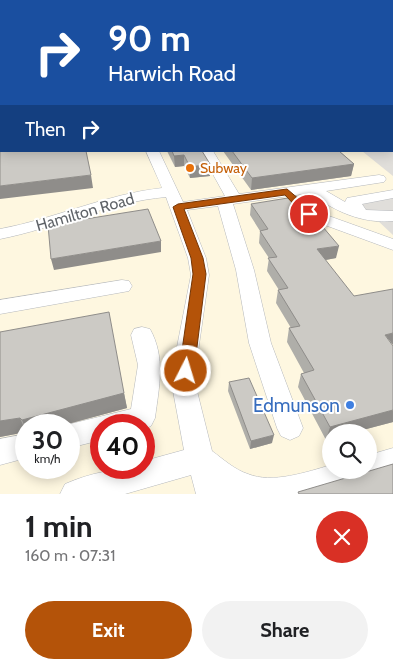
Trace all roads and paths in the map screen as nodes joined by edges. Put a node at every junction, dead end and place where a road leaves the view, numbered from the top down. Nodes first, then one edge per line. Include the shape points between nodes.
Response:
1 (152, 152) edge
2 (206, 152) edge
3 (380, 179) dead end
4 (313, 188) junction
5 (287, 192) junction
6 (393, 194) edge
7 (174, 200) junction
8 (229, 200) junction
9 (359, 212) junction
10 (393, 216) edge
11 (0, 234) edge
12 (393, 245) edge
13 (122, 286) dead end
14 (0, 307) edge
15 (142, 335) dead end
16 (143, 414) edge
17 (290, 428) dead end
18 (15, 449) edge
19 (0, 452) edge
20 (200, 459) junction
21 (393, 461) edge
22 (377, 466) edge
23 (330, 479) edge
24 (75, 494) edge
25 (211, 494) edge

1 - 7 street
2 - 8 street
3 - 4 street, Hamilton Road
4 - 5 street, Hamilton Road
4 - 9 street via 331,202
5 - 8 street, Hamilton Road
5 - 12 street via 309,214
6 - 9 street via 352,201
7 - 8 street, Hamilton Road
7 - 11 street, Hamilton Road via 138,196 45,225
7 - 20 street via 200,274 187,352 185,391
8 - 17 street via 260,343
9 - 10 street
13 - 14 street
15 - 16 street via 150,365
18 - 19 street
20 - 23 street via 225,478 256,491 293,489
20 - 24 street
20 - 25 street
21 - 22 street

